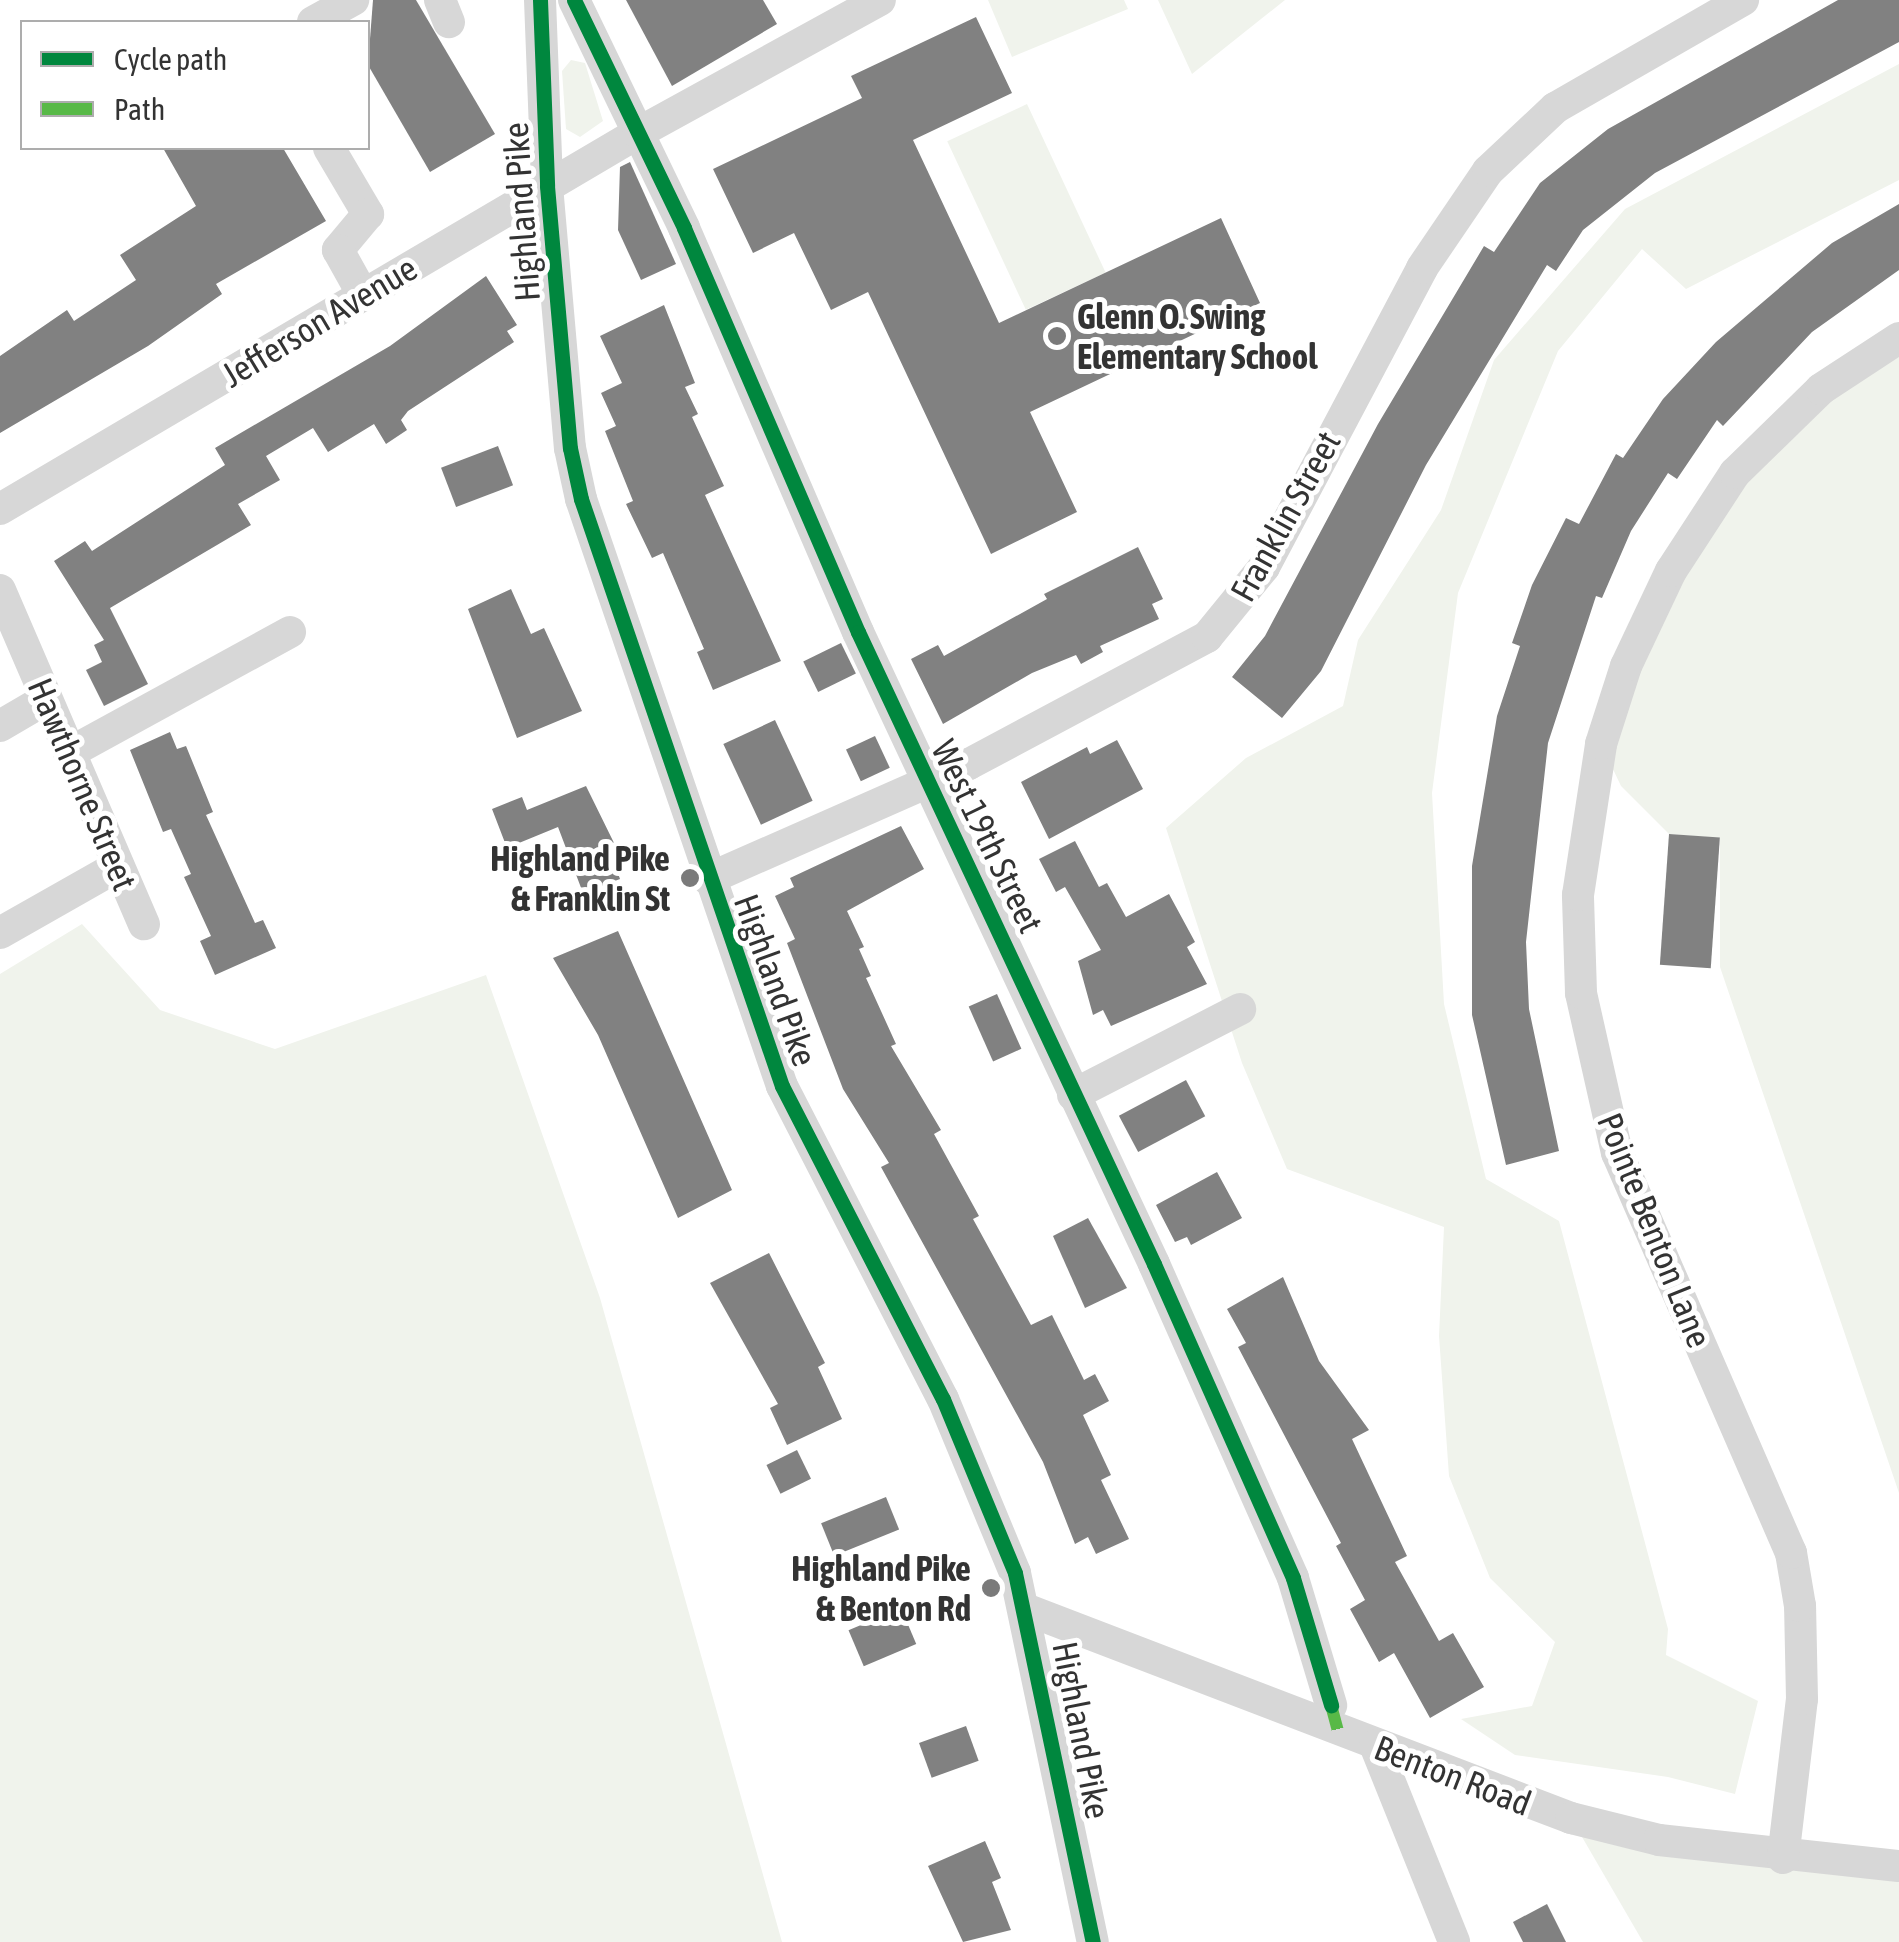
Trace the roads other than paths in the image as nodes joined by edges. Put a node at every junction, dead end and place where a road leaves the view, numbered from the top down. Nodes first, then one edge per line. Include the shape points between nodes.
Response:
1 (353, 0) edge
2 (540, 0) edge
3 (574, 0) edge
4 (880, 0) edge
5 (1737, 1) edge
6 (317, 20) edge
7 (638, 133) junction
8 (330, 150) edge
9 (547, 186) junction
10 (363, 295) junction
11 (1899, 338) edge
12 (0, 509) edge
13 (0, 590) edge
14 (290, 632) dead end
15 (46, 698) junction
16 (0, 726) edge
17 (70, 753) junction
18 (928, 782) junction
19 (118, 866) junction
20 (708, 879) junction
21 (144, 924) dead end
22 (0, 934) edge
23 (1240, 1009) dead end
24 (1073, 1095) junction
25 (1025, 1609) junction
26 (1332, 1704) dead end
27 (1375, 1745) junction
28 (1782, 1858) junction
29 (1899, 1866) edge
30 (1093, 1942) edge
31 (1454, 1942) edge

1 - 6 street
2 - 9 street, Highland Pike
3 - 7 street, West 19th Street
4 - 7 street, Jefferson Avenue
5 - 18 street, Franklin Street via 1555,108 1488,172 1422,268 1234,612 1182,652
7 - 9 street, Jefferson Avenue
7 - 18 street, West 19th Street
8 - 10 street via 368,214 338,250
9 - 10 street, Jefferson Avenue
9 - 20 street, Highland Pike via 570,448 581,499
10 - 12 street, Jefferson Avenue
11 - 28 street, Pointe Benton Lane via 1822,390 1735,473 1671,570 1626,666 1601,744 1578,896 1581,993 1617,1152 1791,1553 1802,1698
13 - 15 street, Hawthorne Street
14 - 17 street
15 - 16 street
15 - 17 street, Hawthorne Street
17 - 19 street, Hawthorne Street
18 - 20 street, Franklin Street
18 - 24 street, West 19th Street
19 - 21 street, Hawthorne Street
19 - 22 street
20 - 25 street, Highland Pike via 782,1086 942,1399
23 - 24 street
24 - 26 street, West 19th Street via 1293,1578
25 - 27 street, Benton Road
25 - 30 street, Highland Pike
27 - 28 street, Benton Road via 1571,1818 1659,1840
27 - 31 street
28 - 29 street, Benton Road

